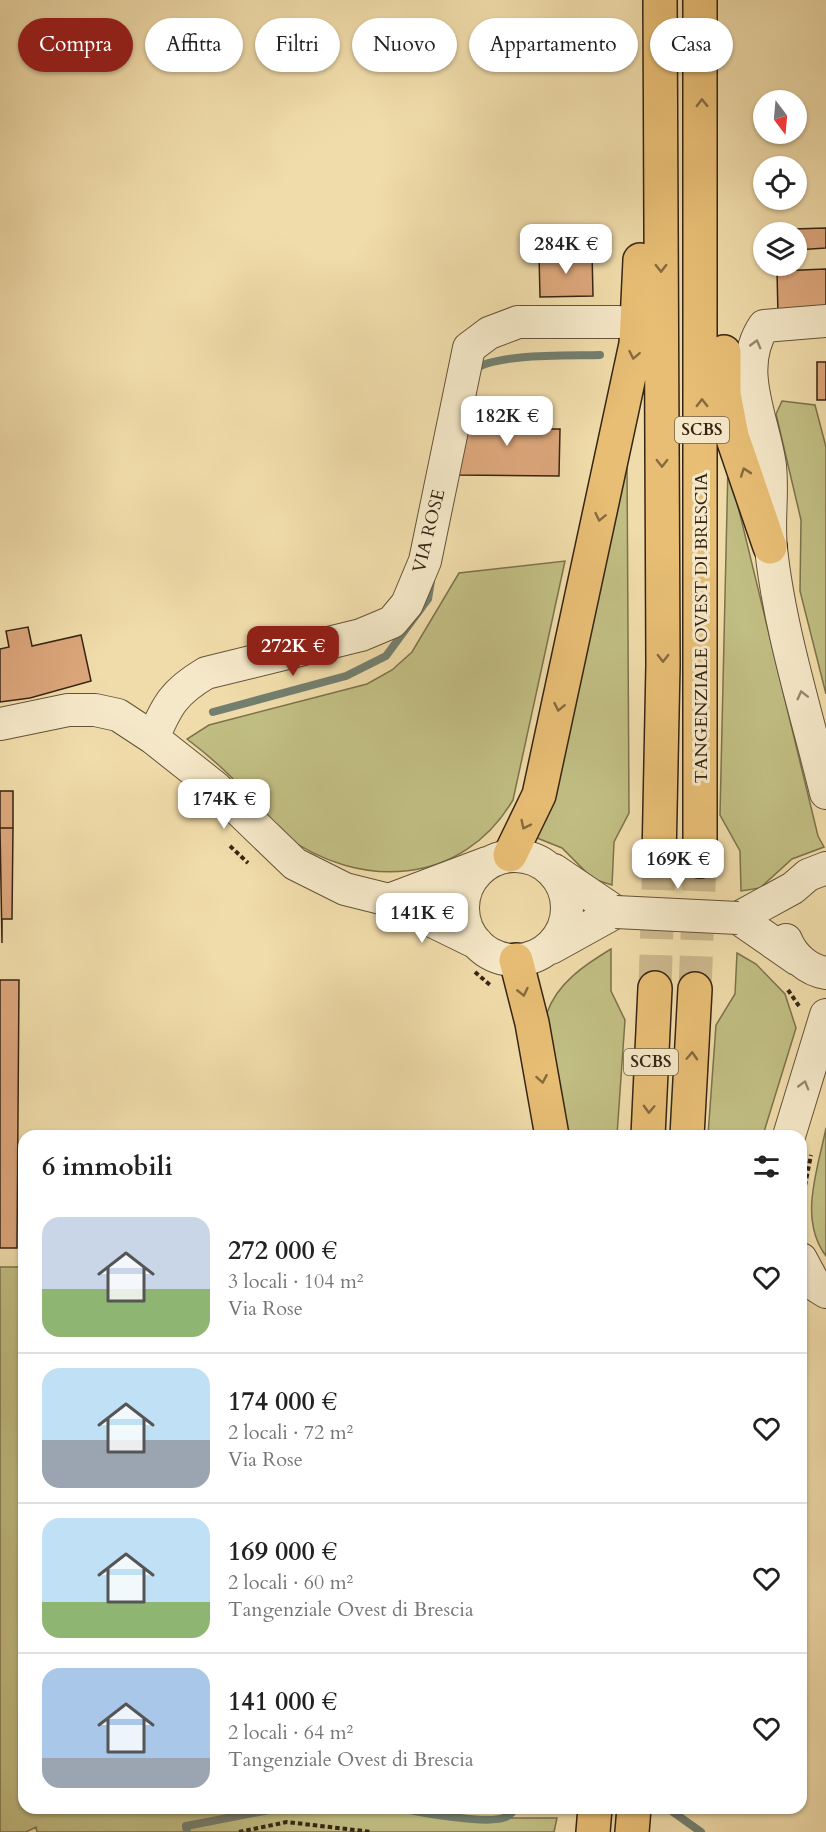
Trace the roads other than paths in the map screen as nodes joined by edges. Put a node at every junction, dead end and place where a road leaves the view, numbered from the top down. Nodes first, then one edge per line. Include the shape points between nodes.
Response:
1 (660, 0) edge
2 (700, 0) edge
3 (702, 144) junction
4 (660, 153) junction
5 (826, 321) edge
6 (618, 322) dead end
7 (770, 547) junction
8 (0, 724) edge
9 (153, 738) junction
10 (826, 793) edge
11 (499, 859) junction
12 (659, 859) tunnel mouth
13 (700, 861) tunnel mouth
14 (826, 868) edge
15 (553, 870) junction
16 (793, 888) junction
17 (389, 900) junction
18 (616, 912) junction
19 (738, 918) junction
20 (477, 943) junction
21 (529, 957) junction
22 (797, 959) junction
23 (826, 973) edge
24 (655, 988) tunnel mouth
25 (695, 989) tunnel mouth
26 (826, 1015) edge
27 (551, 1130) edge
28 (648, 1130) edge
29 (687, 1130) edge
30 (791, 1130) edge
31 (807, 1270) edge
32 (826, 1292) edge
33 (594, 1814) edge
34 (634, 1814) edge
35 (593, 1832) edge
36 (632, 1832) edge

1 - 4 highway, SCBS
3 -> 2 highway, TANGENZIALE OVEST DI BRESCIA / SCBS
7 -> 3 highway via 732,436 724,394 723,215
13 -> 3 highway, TANGENZIALE OVEST DI BRESCIA / SCBS
4 -> 11 highway via 641,217 636,344 539,795
4 -> 12 highway, SCBS via 663,665
7 -> 5 street via 770,467 751,382 754,340 764,326
6 - 9 street, VIA ROSE via 518,322 489,333 469,348 425,561 407,604 392,622 361,634 206,673 183,687 168,703
10 -> 7 street via 778,596
8 - 9 street via 68,710 95,710 118,715
9 - 17 street via 215,787 295,864 345,890
11 - 15 street via 533,858
11 - 17 street
11 - 20 street via 474,875 465,892 467,928
14 - 16 street via 808,875
15 - 18 street
15 - 21 street via 564,886 566,924 556,941
16 - 19 street
16 - 22 street via 784,905 782,925
17 - 20 street
18 - 19 street, bridge
18 - 21 street
19 - 22 street
20 - 21 street via 495,956
21 -> 27 highway via 532,1023
22 - 23 street via 816,972
24 -> 28 highway, SCBS
29 -> 25 highway, SCBS
30 -> 26 street
31 - 32 street via 815,1284
33 - 35 highway
34 - 36 highway

